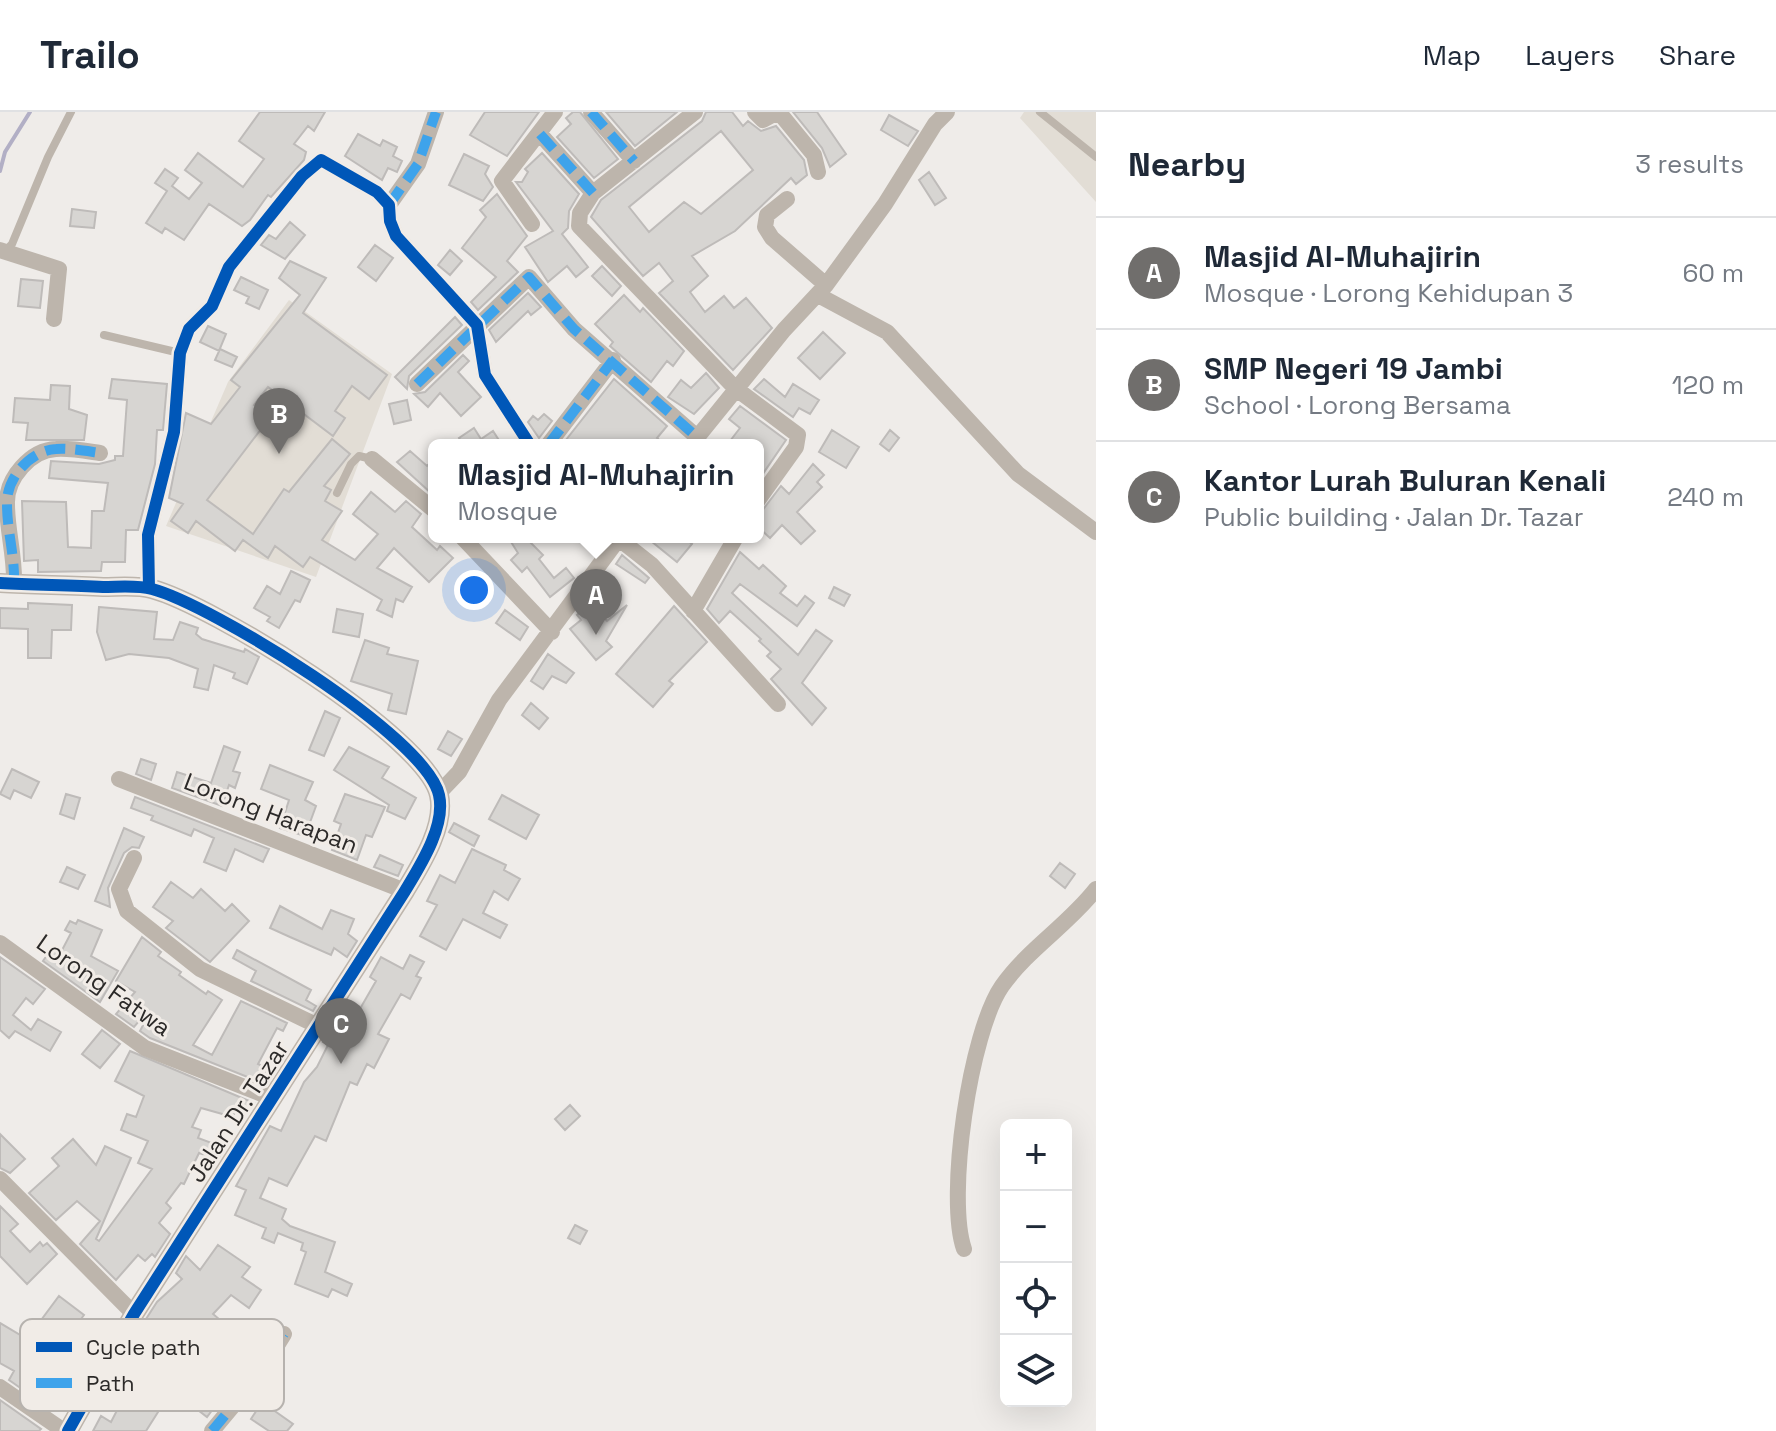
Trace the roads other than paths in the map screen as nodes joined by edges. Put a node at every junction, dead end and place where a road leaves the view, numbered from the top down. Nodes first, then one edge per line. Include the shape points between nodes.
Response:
1 (71, 112) edge
2 (436, 112) edge
3 (555, 112) edge
4 (591, 112) edge
5 (695, 112) edge
6 (755, 112) edge
7 (945, 112) edge
8 (1040, 112) edge
9 (676, 118) edge
10 (540, 134) junction
11 (1096, 157) edge
12 (634, 161) junction
13 (818, 172) dead end
14 (593, 193) junction
15 (787, 199) dead end
16 (389, 205) junction
17 (532, 224) dead end
18 (3, 250) edge
19 (822, 290) junction
20 (54, 319) dead end
21 (477, 325) junction
22 (104, 335) dead end
23 (180, 353) junction
24 (613, 360) junction
25 (417, 384) dead end
26 (735, 388) junction
27 (526, 439) edge
28 (553, 439) edge
29 (692, 439) edge
30 (696, 439) edge
31 (100, 453) dead end
32 (372, 459) joint
33 (764, 491) edge
34 (337, 493) dead end
35 (428, 505) edge
36 (1096, 532) edge
37 (468, 543) edge
38 (616, 543) edge
39 (626, 543) edge
40 (733, 543) edge
41 (7, 583) edge
42 (149, 588) junction
43 (693, 611) junction
44 (552, 632) junction
45 (778, 704) dead end
46 (119, 779) dead end
47 (439, 793) junction
48 (134, 858) dead end
49 (1096, 889) edge
50 (405, 891) junction
51 (0, 943) edge
52 (318, 1026) junction
53 (272, 1098) junction
54 (0, 1179) edge
55 (964, 1249) dead end
56 (134, 1314) junction
57 (131, 1319) edge
58 (0, 1387) edge
59 (20, 1400) edge
60 (36, 1411) edge
61 (78, 1411) edge
62 (229, 1411) edge
63 (66, 1431) edge
64 (212, 1431) edge

1 - 18 lane via 12,244
2 - 16 street via 418,164
3 - 10 street
4 - 12 street
5 - 9 street
6 - 13 street via 763,120 782,116 814,155
7 - 19 street
8 - 11 lane
9 - 12 street
10 - 14 street
10 - 17 street via 502,181
12 - 14 street
14 - 26 street via 580,213 579,226
15 - 19 street via 767,215 765,227
16 - 21 street via 396,236
16 - 23 street via 377,192 321,160 229,267 212,306 189,329
18 - 20 street via 59,269
19 - 26 street
19 - 36 street via 887,332 1018,474
21 - 24 street via 529,277 574,329
21 - 25 street
21 - 27 street via 485,375
22 - 23 lane
23 - 42 street via 174,432 148,535
24 - 28 street
24 - 29 street
26 - 30 street
26 - 33 street via 799,438
31 - 41 street via 54,448 21,467 6,501 15,556
32 - 34 lane via 359,456
32 - 35 street
37 - 44 street
38 - 44 street
39 - 43 street
40 - 43 street
41 - 42 street
42 - 47 street via 178,597 331,688 411,753
43 - 45 street
44 - 47 street via 499,700 454,781
46 - 50 street, Lorong Harapan
47 - 50 street, Jalan Dr. Tazar via 432,836
48 - 52 street via 119,889 127,911 209,975
49 - 55 street via 1070,921 1016,969 987,1016 975,1053 959,1171 956,1210
50 - 52 street, Jalan Dr. Tazar
51 - 53 street, Lorong Fatwa via 145,1048
52 - 53 street, Jalan Dr. Tazar
53 - 56 street, Jalan Dr. Tazar
54 - 56 street
56 - 57 street, Jalan Dr. Tazar
58 - 59 street
60 - 63 street
61 - 63 street, Jalan Dr. Tazar
62 - 64 street

